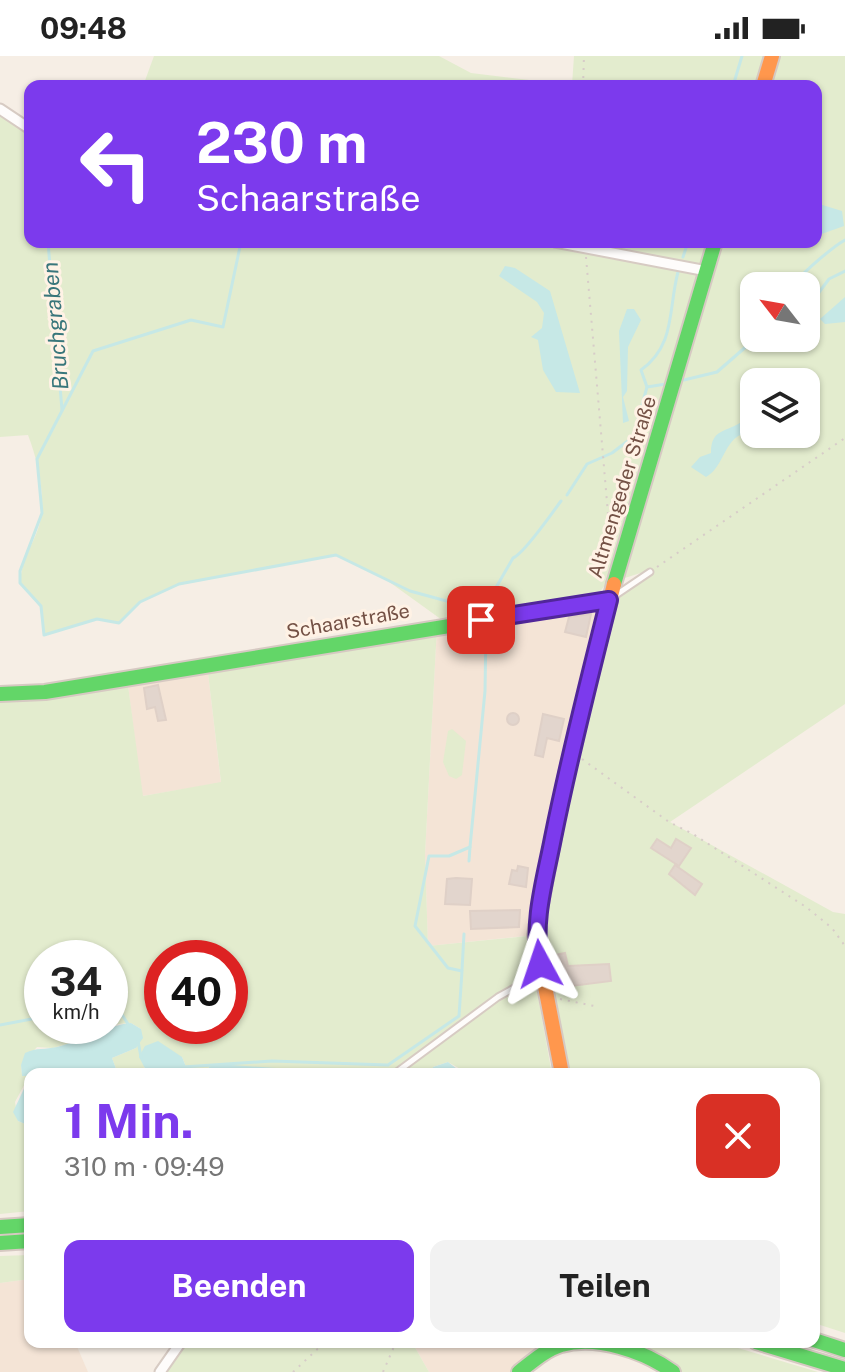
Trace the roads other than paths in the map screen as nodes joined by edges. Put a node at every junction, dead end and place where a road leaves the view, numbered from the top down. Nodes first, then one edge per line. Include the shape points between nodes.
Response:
1 (772, 56) edge
2 (765, 80) edge
3 (0, 109) edge
4 (24, 125) edge
5 (590, 248) edge
6 (713, 248) edge
7 (707, 271) junction
8 (650, 572) road end
9 (609, 600) junction
10 (0, 694) edge
11 (544, 982) junction
12 (402, 1068) edge
13 (561, 1068) edge
14 (24, 1225) edge
15 (0, 1227) edge
16 (24, 1241) edge
17 (0, 1243) edge
18 (820, 1342) edge
19 (177, 1348) edge
20 (538, 1348) edge
21 (613, 1348) edge
22 (776, 1348) edge
23 (845, 1350) edge
24 (845, 1369) edge
25 (160, 1372) edge
26 (519, 1372) edge
27 (673, 1372) edge

1 - 2 street
3 - 4 street
5 - 7 street
6 - 7 street, Altmengeder Straße
7 - 9 street, Altmengeder Straße
8 - 9 lane, Schaarstraße
9 - 10 street, Schaarstraße via 45,692
9 - 11 street, Altmengeder Straße via 535,935
11 - 12 lane via 498,997
11 - 13 street, Altmengeder Straße
14 - 15 street
16 - 17 street
18 - 23 street
19 - 25 street
20 - 26 street
21 - 27 street via 650,1357
22 - 24 street

